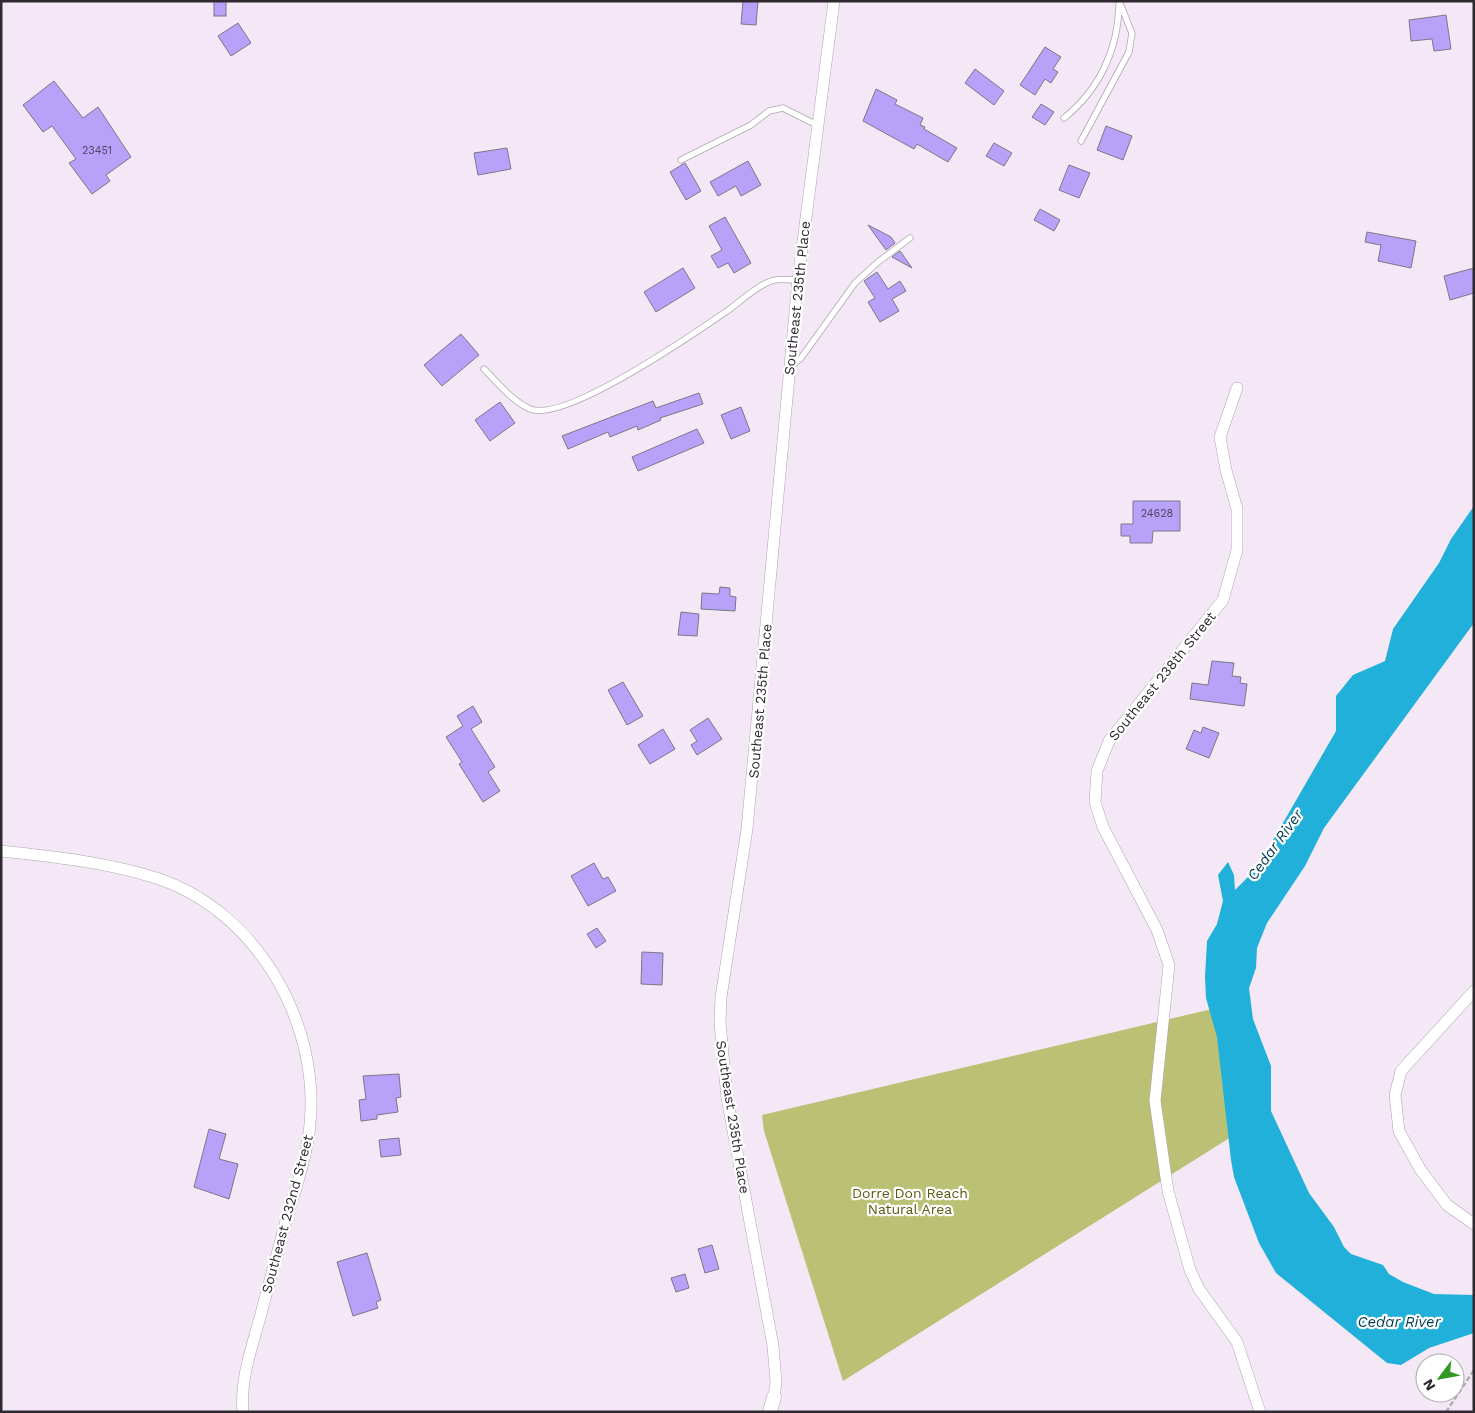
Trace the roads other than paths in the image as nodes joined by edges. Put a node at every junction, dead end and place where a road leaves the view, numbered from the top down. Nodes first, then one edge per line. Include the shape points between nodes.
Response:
1 (834, 1) edge
2 (1119, 1) edge
3 (1064, 118) dead end
4 (817, 126) junction
5 (1081, 142) dead end
6 (681, 160) dead end
7 (910, 238) dead end
8 (798, 280) junction
9 (790, 367) junction
10 (484, 369) dead end
11 (1237, 388) dead end
12 (1, 851) edge
13 (1474, 991) edge
14 (1474, 1224) edge
15 (774, 1397) joint
16 (243, 1412) edge
17 (770, 1412) edge
18 (1260, 1412) edge

1 - 4 street, Southeast 235th Place
2 - 3 lane via 1118,28 1101,76 1081,104
2 - 5 lane via 1132,33 1129,52
4 - 6 lane via 784,108 769,111 751,125
4 - 8 street, Southeast 235th Place
7 - 9 lane via 855,283 801,358
8 - 9 street, Southeast 235th Place
8 - 10 lane via 770,281 622,377 556,409 531,409 504,390
9 - 15 street, Southeast 235th Place via 747,829 720,1023 728,1098 773,1346
11 - 18 street, Southeast 238th Street via 1220,437 1237,509 1237,550 1223,600 1109,741 1097,772 1095,802 1103,827 1157,930 1169,965 1155,1101 1168,1191 1190,1270 1199,1289 1237,1342
12 - 16 street, Southeast 232nd Street via 102,864 158,879 192,894 231,922 256,948 295,1015 311,1085 310,1124 245,1370
13 - 14 street via 1401,1071 1395,1095 1399,1131 1420,1169 1447,1205
15 - 17 street

